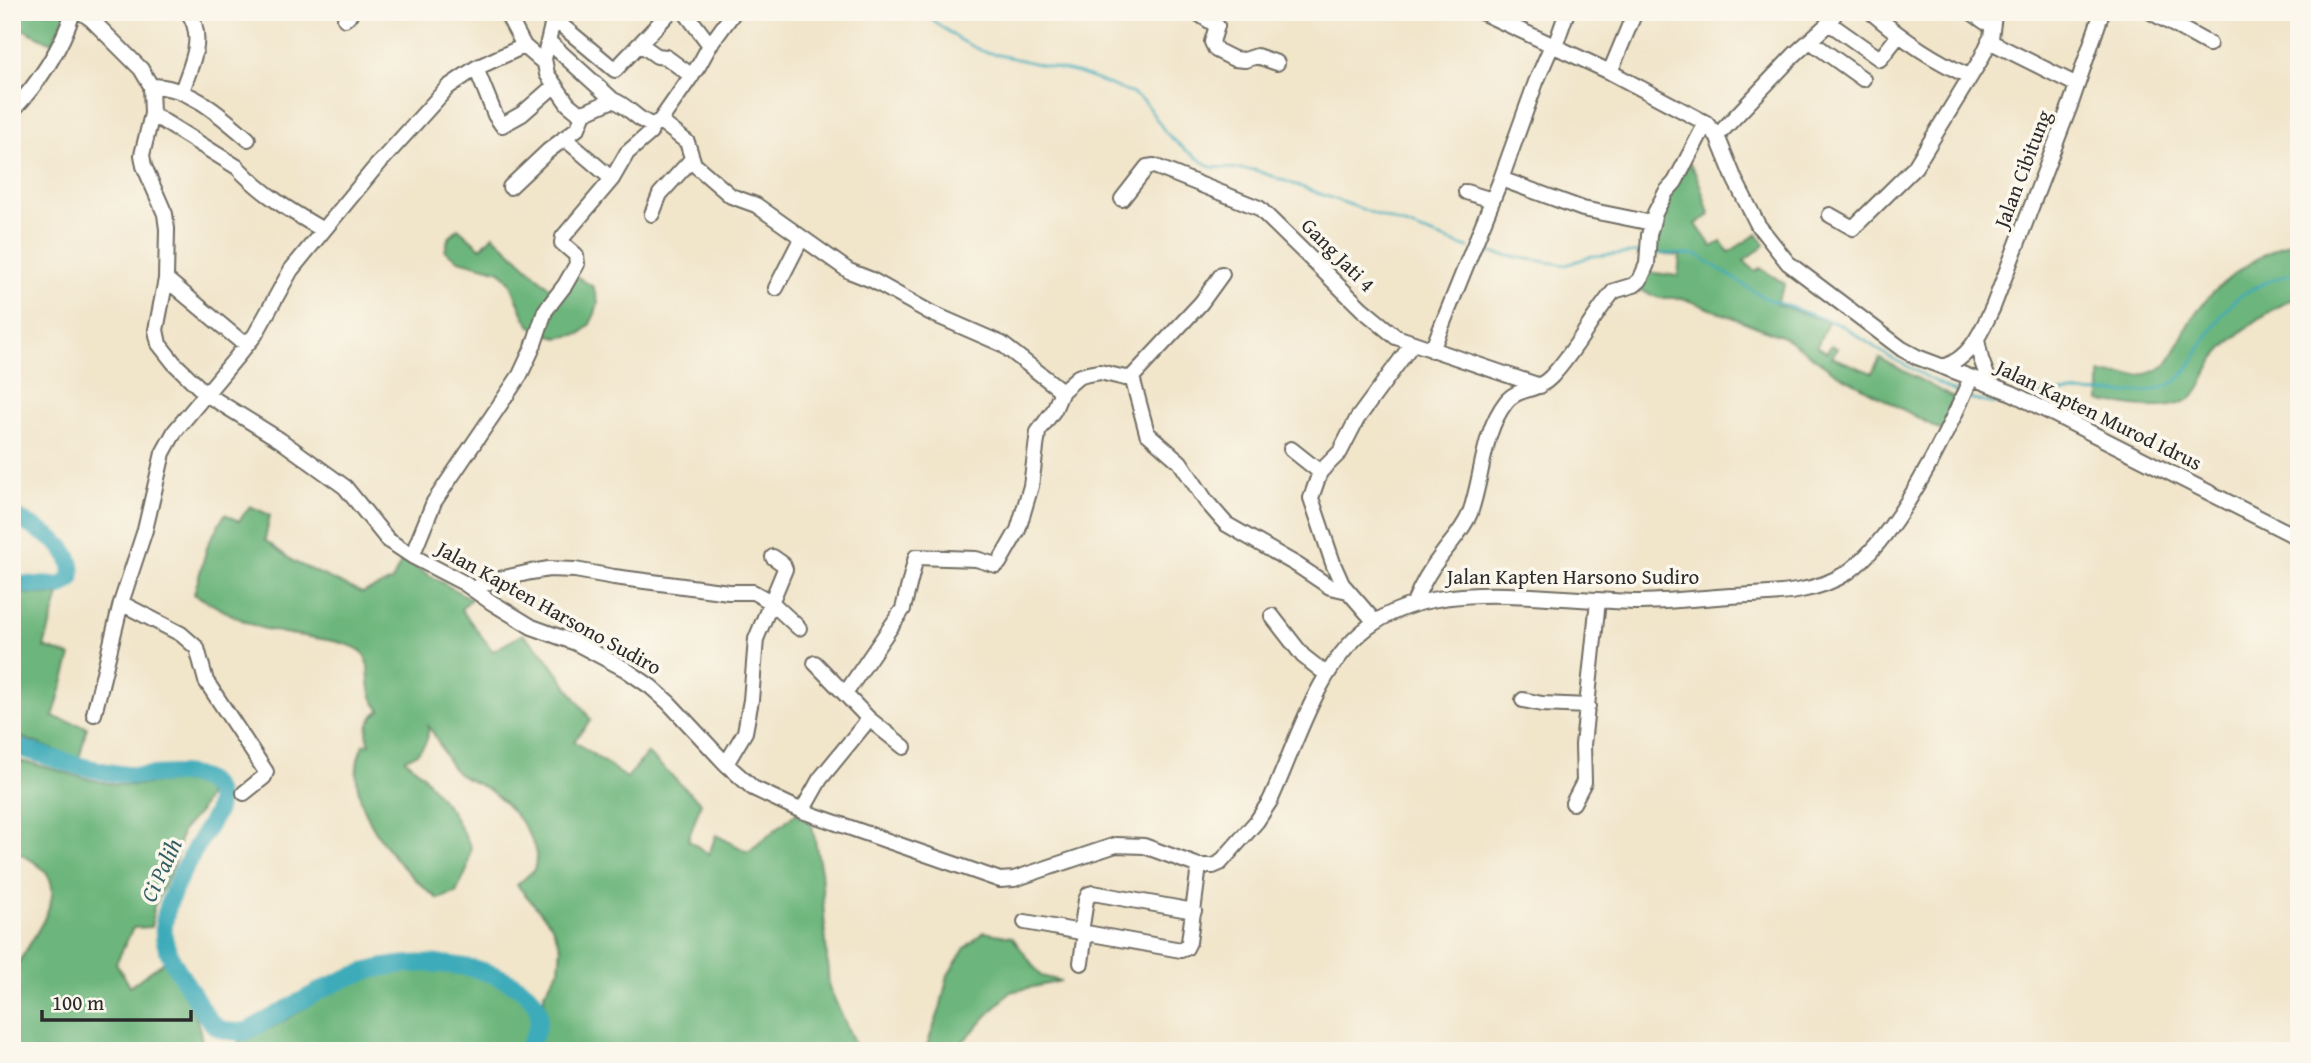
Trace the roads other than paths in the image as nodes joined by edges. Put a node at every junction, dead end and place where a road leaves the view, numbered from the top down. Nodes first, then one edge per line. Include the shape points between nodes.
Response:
1 (73, 12) edge
2 (81, 12) edge
3 (188, 12) edge
4 (506, 12) edge
5 (670, 12) edge
6 (685, 12) edge
7 (734, 12) edge
8 (1196, 12) edge
9 (1225, 12) edge
10 (1481, 12) edge
11 (1567, 12) edge
12 (1635, 12) edge
13 (1871, 12) edge
14 (1970, 12) edge
15 (2102, 12) edge
16 (2151, 12) edge
17 (1996, 14) edge
18 (554, 15) edge
19 (1508, 18) edge
20 (1833, 18) edge
21 (1217, 26) junction
22 (1899, 35) junction
23 (548, 41) junction
24 (1810, 41) junction
25 (1989, 41) junction
26 (640, 44) junction
27 (710, 44) junction
28 (2209, 44) dead end
29 (524, 46) junction
30 (1553, 46) junction
31 (544, 63) junction
32 (1277, 63) dead end
33 (476, 68) junction
34 (612, 69) junction
35 (1610, 72) junction
36 (692, 76) junction
37 (1969, 76) junction
38 (1863, 79) dead end
39 (555, 85) junction
40 (597, 85) junction
41 (2077, 85) junction
42 (151, 86) junction
43 (182, 91) junction
44 (613, 100) junction
45 (15, 103) edge
46 (584, 113) junction
47 (152, 114) junction
48 (656, 123) junction
49 (1706, 123) junction
50 (1717, 136) junction
51 (564, 138) junction
52 (248, 139) dead end
53 (692, 159) junction
54 (612, 179) junction
55 (1501, 179) junction
56 (510, 187) dead end
57 (1466, 192) dead end
58 (1122, 199) dead end
59 (1492, 201) junction
60 (653, 214) dead end
61 (1830, 215) dead end
62 (1652, 223) junction
63 (323, 230) junction
64 (801, 239) junction
65 (1222, 274) dead end
66 (166, 279) junction
67 (776, 288) dead end
68 (251, 340) junction
69 (1978, 340) junction
70 (1413, 344) junction
71 (1432, 350) junction
72 (1943, 367) junction
73 (1132, 377) junction
74 (1972, 378) junction
75 (1990, 384) junction
76 (1540, 386) junction
77 (1062, 391) junction
78 (206, 394) junction
79 (1291, 449) dead end
80 (1320, 472) junction
81 (2299, 538) edge
82 (412, 556) junction
83 (773, 557) dead end
84 (473, 589) junction
85 (1348, 591) junction
86 (1598, 600) junction
87 (771, 602) junction
88 (121, 603) junction
89 (1414, 603) junction
90 (1272, 616) dead end
91 (1375, 622) junction
92 (799, 628) dead end
93 (815, 663) dead end
94 (1326, 674) junction
95 (845, 694) junction
96 (1523, 700) dead end
97 (1588, 706) junction
98 (94, 715) dead end
99 (869, 719) junction
100 (904, 747) dead end
101 (726, 764) junction
102 (244, 793) dead end
103 (1573, 803) dead end
104 (802, 811) junction
105 (1199, 866) junction
106 (1194, 911) junction
107 (1025, 922) dead end
108 (1083, 932) junction
109 (1081, 963) dead end

1 - 45 street via 53,55
2 - 42 street via 141,69
3 - 43 street via 197,40
4 - 29 street
5 - 26 street
6 - 27 street
7 - 27 street
8 - 21 street
9 - 21 street
10 - 19 street, Jalan Kapten Murod Idrus
11 - 30 street
12 - 35 street
13 - 22 street
14 - 17 street via 1984,22
15 - 41 street, Jalan Cibitung
16 - 28 street
17 - 25 street
18 - 23 street
18 - 34 street
19 - 30 street, Jalan Kapten Murod Idrus
20 - 22 street via 1880,59
20 - 24 street
21 - 32 street via 1212,42 1216,50 1240,60 1257,56
22 - 37 street via 1937,62
23 - 31 street
23 - 40 street
24 - 38 street
24 - 50 street
25 - 37 street
25 - 41 street
26 - 34 street
26 - 36 street
27 - 36 street
29 - 31 street
29 - 33 street
30 - 35 street, Jalan Kapten Murod Idrus
30 - 55 street
31 - 39 street
33 - 39 street via 502,125
33 - 63 street via 448,87
34 - 40 street
35 - 49 street, Jalan Kapten Murod Idrus
36 - 48 street
37 - 61 street via 1915,167 1900,183 1853,228
39 - 46 street via 573,110
40 - 44 street
41 - 69 street, Jalan Cibitung
42 - 43 street
42 - 47 street, Jalan Kapten Harsono Sudiro
43 - 52 street
44 - 46 street
44 - 48 street via 644,122
46 - 51 street via 578,128
47 - 63 street via 237,167 283,206
47 - 66 street, Jalan Kapten Harsono Sudiro via 142,155 165,214
48 - 53 street via 690,146
48 - 54 street via 627,153
49 - 50 street, Jalan Kapten Murod Idrus
49 - 62 street
50 - 72 street, Jalan Kapten Murod Idrus via 1758,225 1788,263 1902,349
51 - 54 street
51 - 56 street
53 - 60 street via 660,194
53 - 64 street via 731,196 756,205
54 - 82 street via 562,237 577,264 545,311 520,375 434,502
55 - 59 street
55 - 62 street via 1583,209
57 - 59 street
58 - 70 street, Gang Jati 4 via 1147,167 1154,166 1257,206 1362,309 1392,334
59 - 71 street
62 - 76 street via 1639,282 1614,291 1565,360
63 - 68 street via 279,288
64 - 67 street
64 - 77 street via 849,271 1002,344
65 - 73 street
66 - 68 street via 238,339
66 - 78 street, Jalan Kapten Harsono Sudiro via 156,330 159,344
68 - 78 street
69 - 72 street via 1955,363
69 - 75 street
70 - 71 street, Gang Jati 4
70 - 80 street via 1357,419 1340,453
71 - 76 street, Gang Jati 4
72 - 74 street, Jalan Kapten Murod Idrus
73 - 77 street via 1088,373
73 - 85 street via 1147,433 1180,462 1226,524 1330,587
74 - 75 street, Jalan Kapten Murod Idrus
74 - 86 street, Jalan Kapten Harsono Sudiro via 1925,469 1881,540 1830,582 1776,594 1673,601
75 - 81 street, Jalan Kapten Murod Idrus
76 - 89 street via 1514,395 1497,417 1469,514
77 - 95 street via 1038,432 1031,485 1018,530 1002,560 996,565 976,559 916,557 903,609
78 - 82 street, Jalan Kapten Harsono Sudiro via 345,487 388,540
78 - 88 street via 163,453
79 - 80 street
80 - 85 street via 1311,498 1338,576
82 - 84 street, Jalan Kapten Harsono Sudiro
83 - 87 street via 785,569
84 - 87 street via 531,572 575,570 753,592
84 - 101 street, Jalan Kapten Harsono Sudiro via 532,627 576,643 625,669 669,702
85 - 91 street
86 - 89 street, Jalan Kapten Harsono Sudiro via 1495,595
86 - 97 street
87 - 92 street
87 - 101 street via 756,639 745,732
88 - 98 street
88 - 102 street via 181,634 197,648 206,681 266,772
89 - 91 street, Jalan Kapten Harsono Sudiro
90 - 94 street via 1303,656
91 - 94 street, Jalan Kapten Harsono Sudiro via 1339,655
93 - 95 street
94 - 105 street, Jalan Kapten Harsono Sudiro via 1257,821 1220,863
95 - 99 street
96 - 97 street
97 - 103 street via 1584,786
99 - 100 street
99 - 104 street via 820,779
101 - 104 street, Jalan Kapten Harsono Sudiro via 753,788
104 - 105 street, Jalan Kapten Harsono Sudiro via 992,879 1014,879 1116,845 1144,846
105 - 106 street
106 - 108 street via 1189,942 1181,950
106 - 108 street via 1093,893 1086,900
107 - 108 street
108 - 109 street

